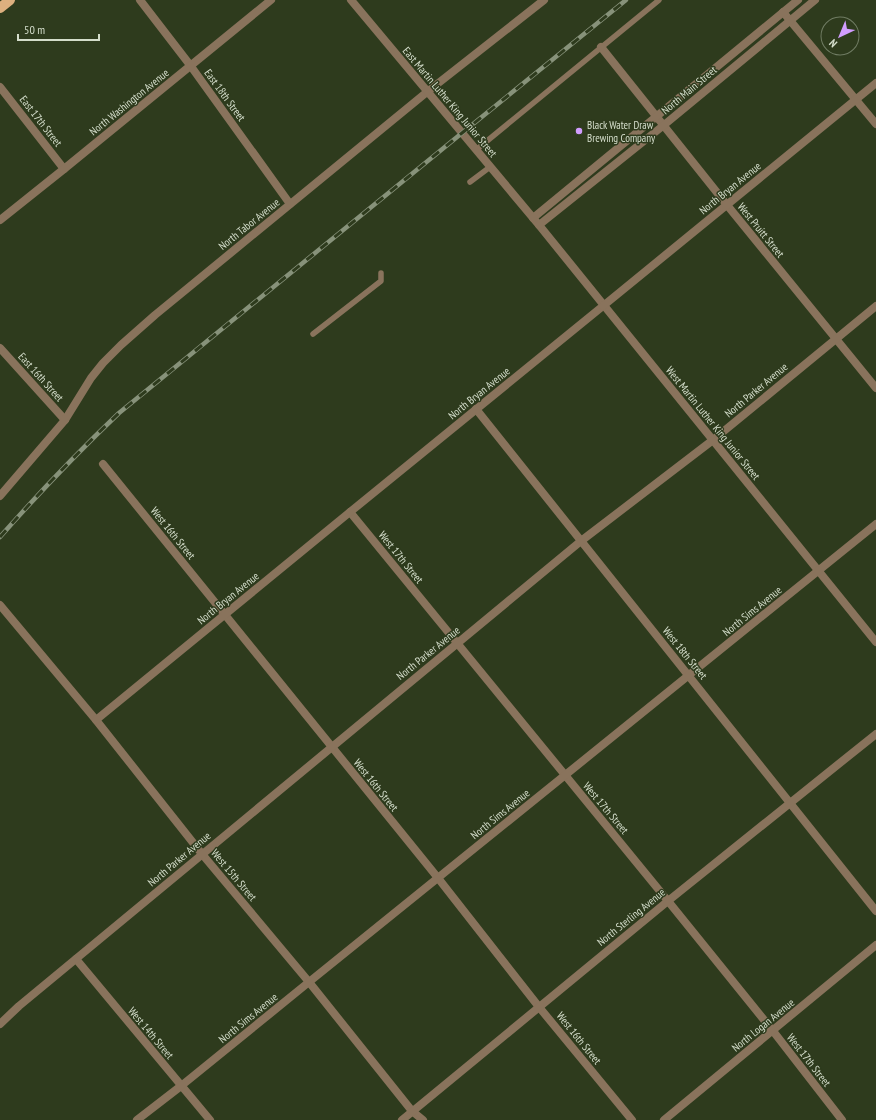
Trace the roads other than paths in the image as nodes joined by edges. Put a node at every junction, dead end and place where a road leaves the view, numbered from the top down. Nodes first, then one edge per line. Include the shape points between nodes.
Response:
1 (10, 0) edge
2 (140, 0) edge
3 (271, 0) edge
4 (351, 0) edge
5 (544, 0) edge
6 (659, 0) edge
7 (798, 0) edge
8 (815, 0) edge
9 (0, 8) edge
10 (783, 12) junction
11 (790, 20) junction
12 (601, 47) junction
13 (190, 65) junction
14 (876, 83) edge
15 (0, 87) edge
16 (427, 92) junction
17 (856, 100) junction
18 (657, 116) junction
19 (876, 124) edge
20 (664, 125) junction
21 (476, 150) junction
22 (490, 167) junction
23 (64, 169) junction
24 (470, 182) dead end
25 (290, 204) junction
26 (727, 205) junction
27 (533, 218) junction
28 (0, 220) edge
29 (539, 225) junction
30 (381, 273) dead end
31 (603, 306) junction
32 (876, 306) edge
33 (312, 334) dead end
34 (835, 338) junction
35 (0, 348) edge
36 (876, 388) edge
37 (476, 409) junction
38 (65, 420) junction
39 (713, 440) junction
40 (103, 464) dead end
41 (0, 496) edge
42 (350, 512) junction
43 (876, 524) edge
44 (581, 541) junction
45 (819, 570) junction
46 (0, 605) edge
47 (225, 615) junction
48 (876, 642) edge
49 (457, 644) junction
50 (689, 676) junction
51 (96, 720) junction
52 (876, 734) edge
53 (332, 746) junction
54 (565, 776) junction
55 (790, 802) junction
56 (202, 854) junction
57 (438, 878) junction
58 (668, 900) junction
59 (876, 911) edge
60 (876, 945) edge
61 (76, 959) junction
62 (309, 982) junction
63 (539, 1007) junction
64 (0, 1024) edge
65 (773, 1031) junction
66 (181, 1086) junction
67 (412, 1111) junction
68 (137, 1120) edge
69 (210, 1120) edge
70 (402, 1120) edge
71 (423, 1120) edge
72 (632, 1120) edge
73 (664, 1120) edge
74 (842, 1120) edge

1 - 9 main road
2 - 13 street, East 18th Street
3 - 13 street, North Washington Avenue
4 - 16 street, East Martin Luther King Junior Street
5 - 16 street, North Tabor Avenue
6 - 12 lane
7 - 10 street, North Main Street
8 - 11 street, North Main Street
10 - 11 street
10 - 18 street, North Main Street
11 - 17 street
11 - 20 street, North Main Street
12 - 18 street, West Pruitt Street
12 - 21 lane
13 - 23 street, North Washington Avenue
13 - 25 street, East 18th Street
14 - 17 street, North Bryan Avenue
15 - 23 street, East 17th Street
16 - 21 street, East Martin Luther King Junior Street
16 - 25 street, North Tabor Avenue
17 - 19 street
17 - 26 street, North Bryan Avenue
18 - 20 street, West Pruitt Street
18 - 27 street, North Main Street
20 - 26 street, West Pruitt Street
20 - 29 street, North Main Street
21 - 22 street, East Martin Luther King Junior Street
22 - 24 lane
22 - 27 street, East Martin Luther King Junior Street
23 - 28 street, North Washington Avenue
25 - 38 street, North Tabor Avenue via 121,345 91,378
26 - 31 street, North Bryan Avenue
26 - 34 street, West Pruitt Street
27 - 29 street, West Martin Luther King Junior Street
29 - 31 street, West Martin Luther King Junior Street
30 - 33 lane via 381,282
31 - 37 street, North Bryan Avenue
31 - 39 street, West Martin Luther King Junior Street
32 - 34 street, North Parker Avenue
34 - 36 street, West Pruitt Street
34 - 39 street, North Parker Avenue
35 - 38 street, East 16th Street
37 - 42 street, North Bryan Avenue
37 - 44 street, West 18th Street
38 - 41 street, North Tabor Avenue
39 - 44 street, North Parker Avenue
39 - 45 street, West Martin Luther King Junior Street
40 - 47 street, West 16th Street
42 - 47 street, North Bryan Avenue
42 - 49 street, West 17th Street
43 - 45 street, North Sims Avenue
44 - 49 street, North Parker Avenue
44 - 50 street, West 18th Street
45 - 48 street, West Martin Luther King Junior Street
45 - 50 street, North Sims Avenue
46 - 51 street, West 15th Street
47 - 51 street, North Bryan Avenue
47 - 53 street, West 16th Street
49 - 53 street, North Parker Avenue
49 - 54 street, West 17th Street
50 - 54 street, North Sims Avenue
50 - 55 street, West 18th Street
51 - 56 street, West 15th Street
52 - 55 street, North Sterling Avenue
53 - 56 street, North Parker Avenue
53 - 57 street, West 16th Street
54 - 57 street, North Sims Avenue
54 - 58 street, West 17th Street
55 - 58 street, North Sterling Avenue
55 - 59 street, West 18th Street
56 - 61 street, North Parker Avenue
56 - 62 street, West 15th Street
57 - 62 street, North Sims Avenue
57 - 63 street, West 16th Street
58 - 63 street, North Sterling Avenue
58 - 65 street, West 17th Street
60 - 65 street, North Logan Avenue
61 - 64 street, North Parker Avenue
61 - 66 street, West 14th Street
62 - 66 street, North Sims Avenue
62 - 67 street, West 15th Street
63 - 67 street, North Sterling Avenue
63 - 72 street, West 16th Street
65 - 73 street, North Logan Avenue
65 - 74 street, West 17th Street
66 - 68 street, North Sims Avenue
66 - 69 street, West 14th Street
67 - 70 street, North Sterling Avenue
67 - 71 street, West 15th Street

